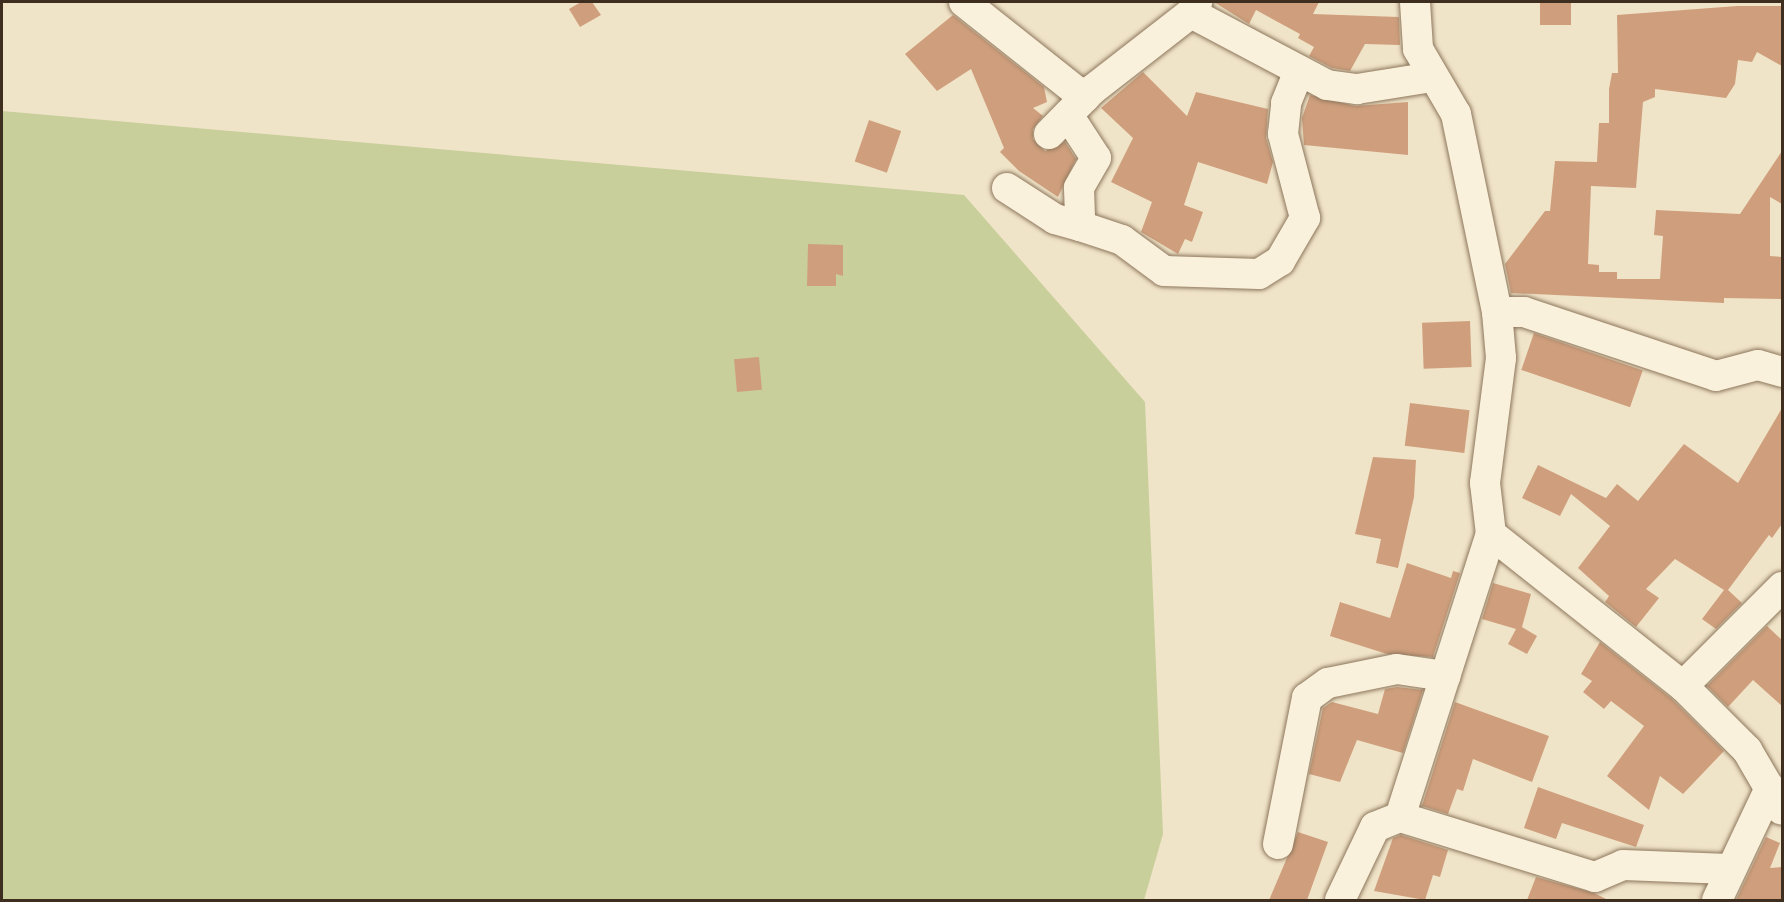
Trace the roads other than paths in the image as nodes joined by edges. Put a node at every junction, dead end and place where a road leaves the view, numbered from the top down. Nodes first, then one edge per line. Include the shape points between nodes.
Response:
1 (964, 2) edge
2 (1415, 2) edge
3 (1194, 7) edge
4 (1299, 70) junction
5 (1432, 77) junction
6 (1067, 116) junction
7 (1007, 188) dead end
8 (1080, 226) junction
9 (1497, 312) junction
10 (1782, 372) edge
11 (1491, 534) junction
12 (1782, 587) edge
13 (1445, 676) junction
14 (1683, 686) junction
15 (1776, 799) edge
16 (1400, 817) junction
17 (1278, 844) dead end
18 (1730, 869) junction
19 (1340, 900) edge
20 (1717, 900) edge

1 - 6 street
2 - 5 street via 1418,49
3 - 4 street
3 - 6 street
4 - 5 street via 1327,85 1357,89
4 - 8 street via 1286,103 1283,134 1305,218 1280,261 1259,274 1164,271 1122,240
5 - 9 street via 1456,114
6 - 8 street via 1096,158 1079,188
7 - 8 street via 1055,219
9 - 10 street via 1524,312 1716,376 1758,366
9 - 11 street via 1501,358 1485,483
11 - 13 street
11 - 14 street
12 - 14 street
13 - 16 street
13 - 17 street via 1397,669 1328,684 1307,698
14 - 15 street via 1747,750
15 - 18 street
16 - 18 street via 1595,877 1623,865
16 - 19 street via 1375,827
18 - 20 street

